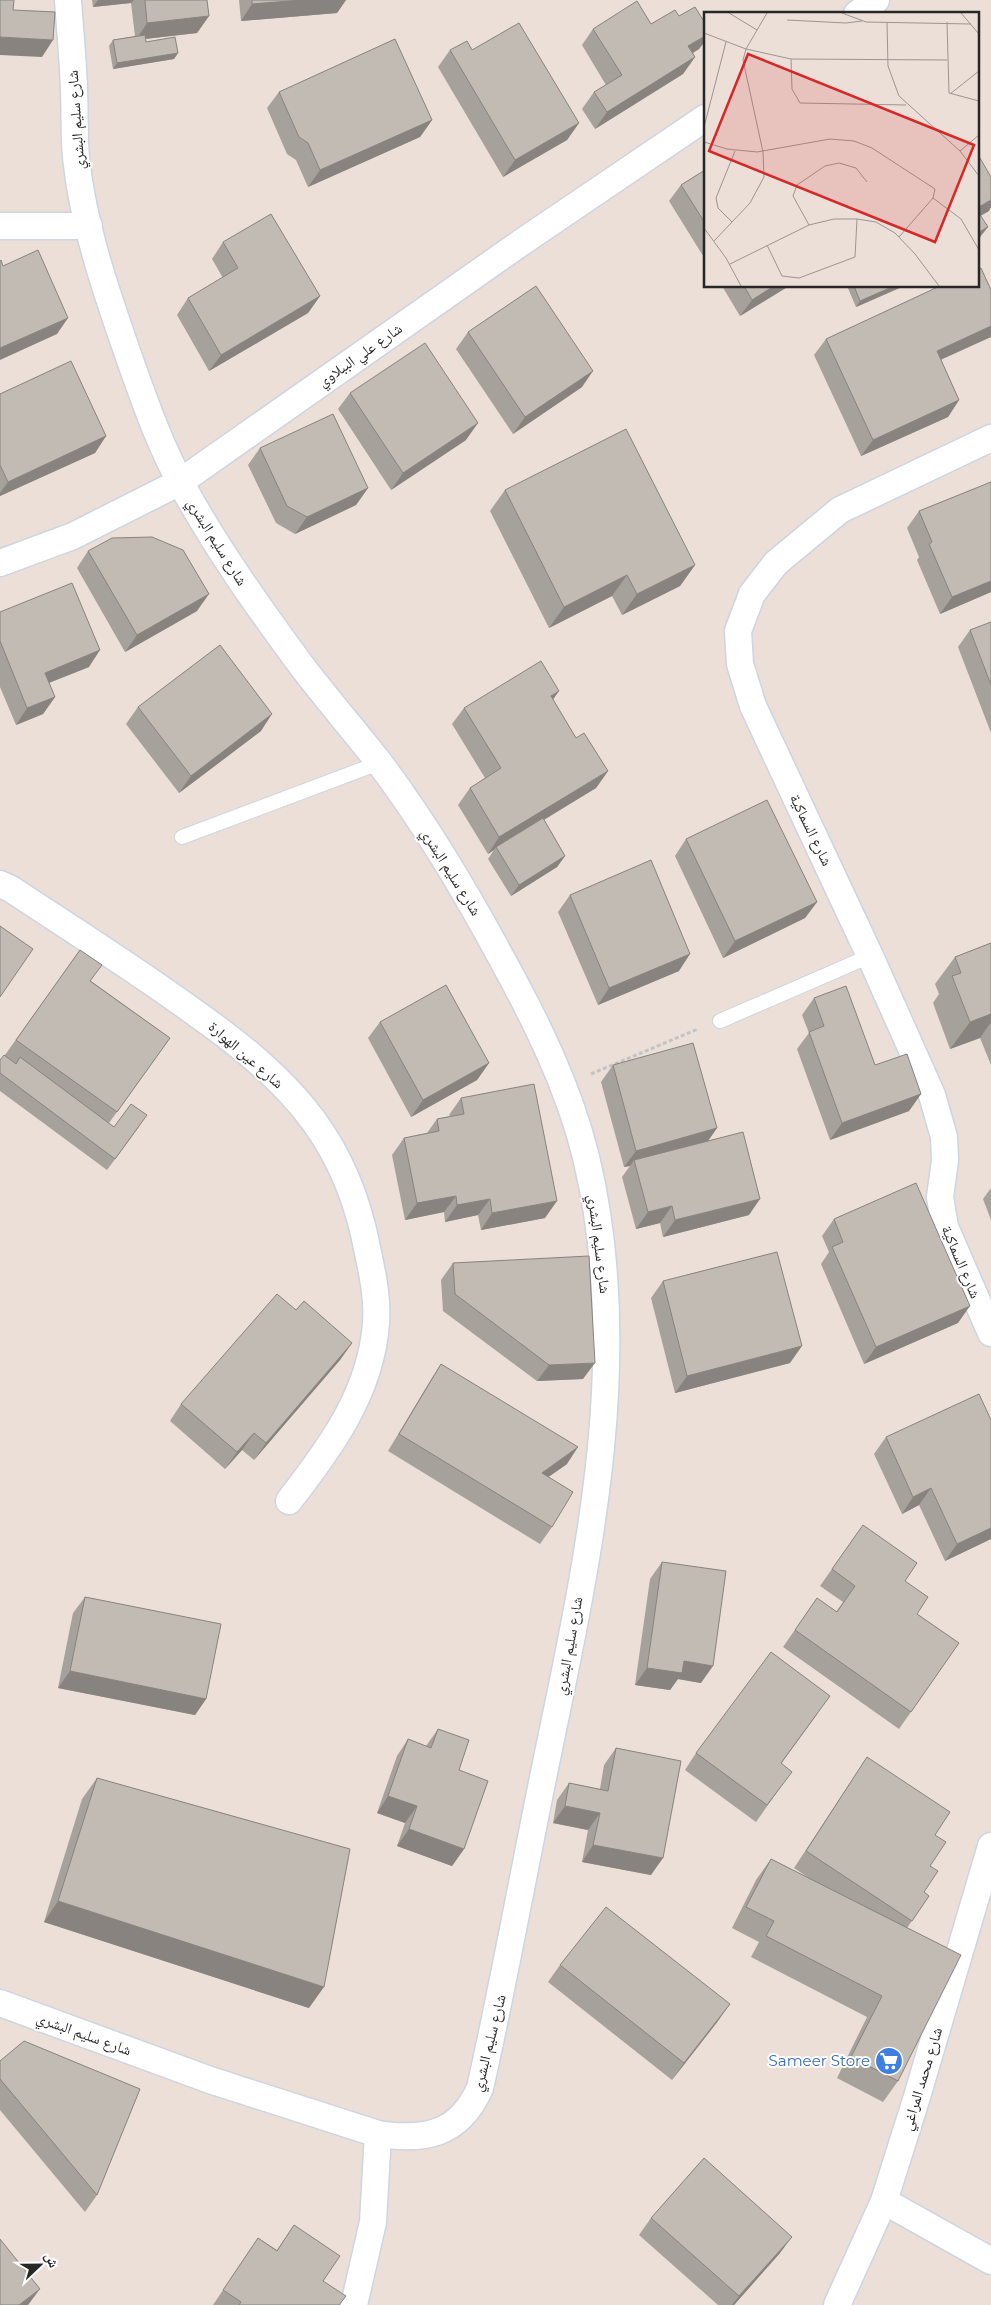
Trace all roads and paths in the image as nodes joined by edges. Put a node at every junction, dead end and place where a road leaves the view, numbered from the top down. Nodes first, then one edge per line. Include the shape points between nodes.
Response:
1 (68, 0) edge
2 (876, 0) edge
3 (860, 12) edge
4 (704, 119) edge
5 (0, 226) edge
6 (89, 226) junction
7 (991, 438) edge
8 (180, 482) junction
9 (0, 563) edge
10 (379, 763) junction
11 (182, 837) dead end
12 (0, 884) edge
13 (870, 956) junction
14 (720, 1021) joint
15 (562, 1085) junction
16 (991, 1333) edge
17 (289, 1501) dead end
18 (991, 1846) edge
19 (0, 2003) edge
20 (378, 2134) junction
21 (884, 2201) junction
22 (991, 2261) edge
23 (354, 2305) edge
24 (837, 2305) edge

1 - 6 street, شارع سليم البشري via 76,158
2 - 3 street
4 - 8 street, شارع علي الببلاوي
5 - 6 street
6 - 8 street, شارع سليم البشري via 113,311 147,407
7 - 13 street, شارع السماكية via 840,510 776,563 752,594 738,631 740,664 753,706
8 - 9 street, شارع علي الببلاوي via 73,536
8 - 10 street, شارع سليم البشري via 254,600
10 - 11 lane
10 - 15 street, شارع سليم البشري via 472,902 534,1017
12 - 17 street, شارع عين الهوارة via 160,987 229,1037 276,1078 312,1120 350,1185 364,1230 371,1270 376,1322 372,1352 362,1386 347,1417 326,1454
13 - 14 lane
13 - 16 street, شارع السماكية via 923,1071 941,1120 945,1160 941,1212
14 - 15 path
15 - 20 street, شارع سليم البشري via 586,1155 601,1238 607,1314 604,1424 568,1661 480,2088 461,2120 445,2129 418,2136
18 - 21 street, شارع محمد المراغي
19 - 20 street, شارع سليم البشري via 210,2080
20 - 23 street via 373,2222
21 - 22 street
21 - 24 street, شارع محمد المراغي

